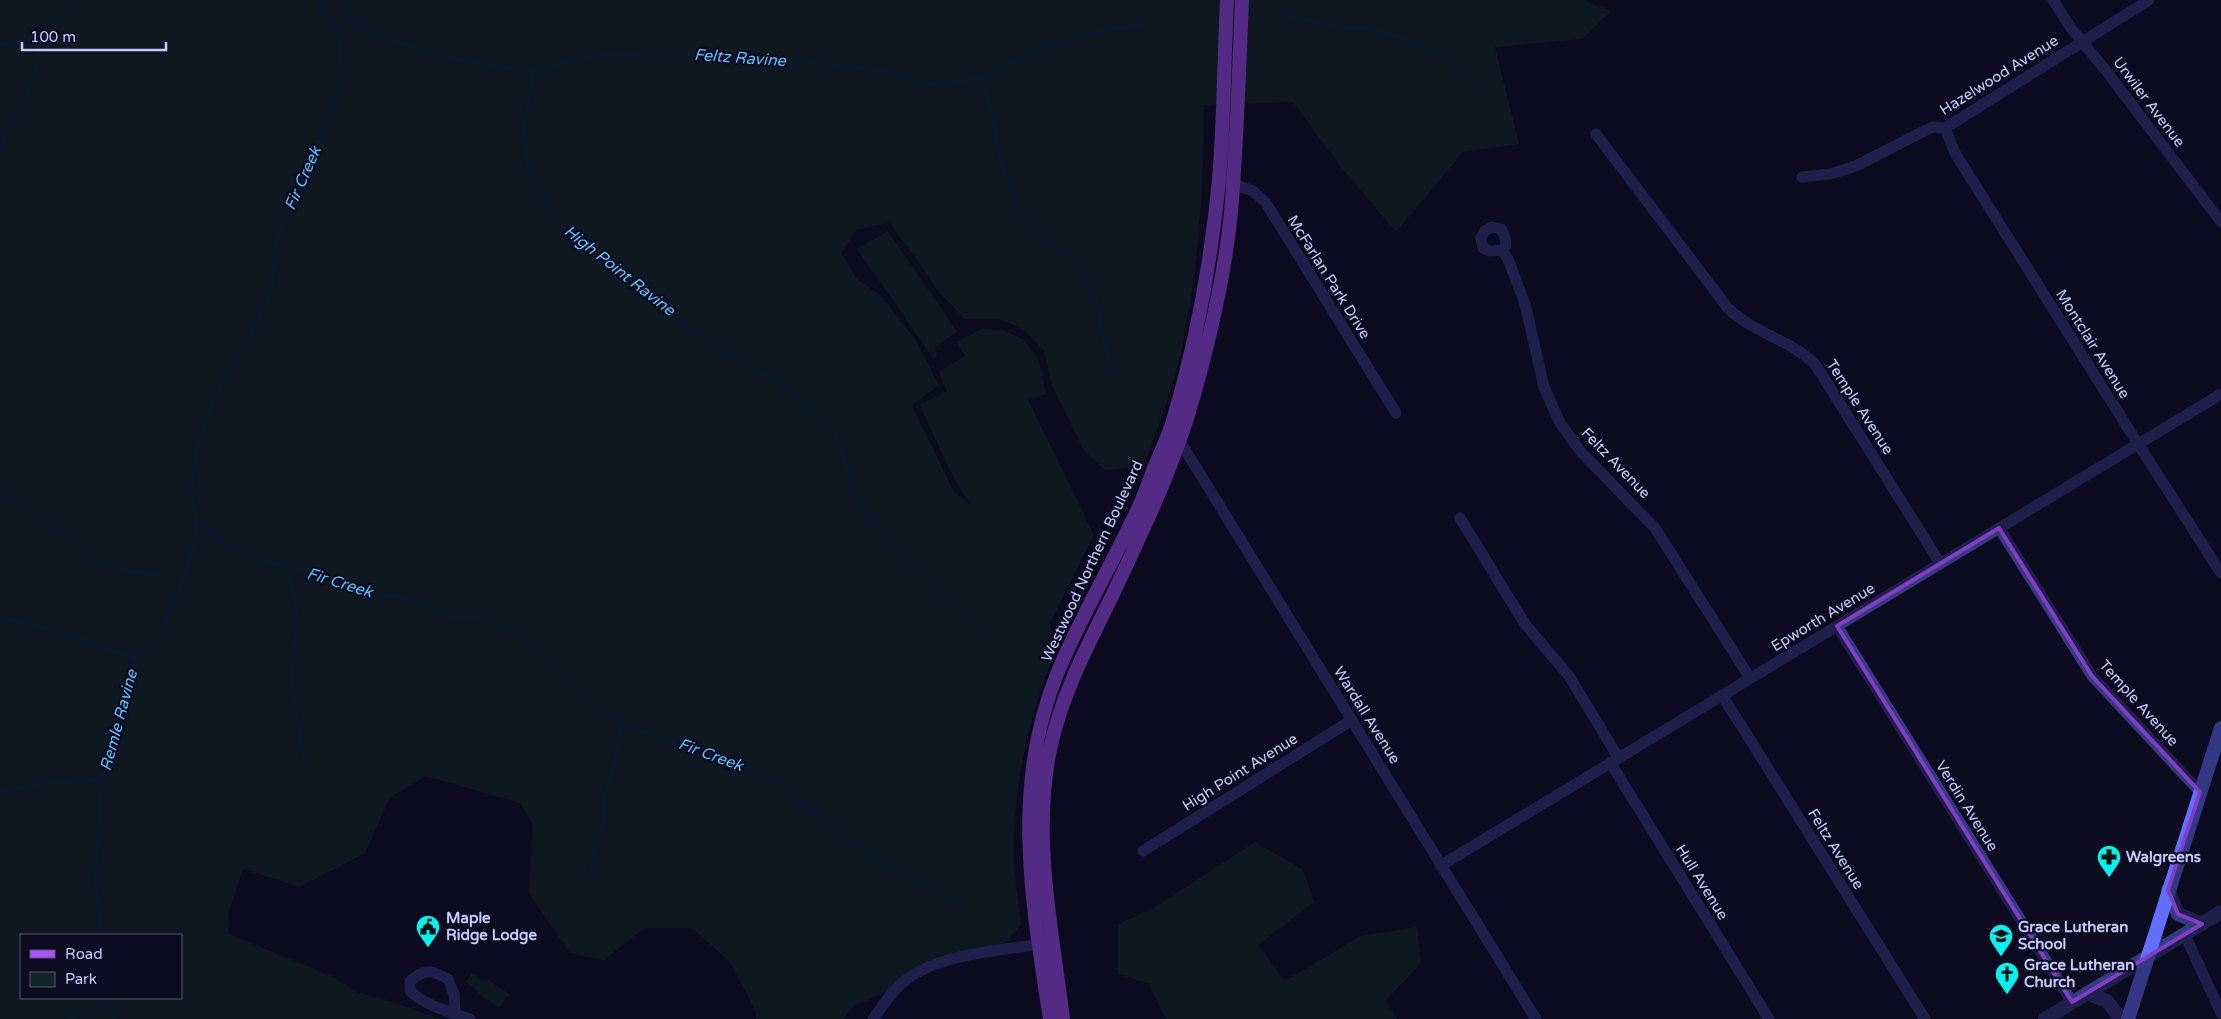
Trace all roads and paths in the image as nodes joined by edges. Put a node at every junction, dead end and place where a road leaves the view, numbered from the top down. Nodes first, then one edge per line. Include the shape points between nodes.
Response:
1 (1227, 0) edge
2 (1242, 0) edge
3 (2053, 0) edge
4 (2149, 0) edge
5 (2083, 42) junction
6 (1945, 128) junction
7 (1596, 134) dead end
8 (1802, 177) dead end
9 (1226, 181) junction
10 (2221, 222) edge
11 (1502, 250) dead end
12 (2221, 394) edge
13 (1396, 414) dead end
14 (1171, 428) junction
15 (1180, 441) junction
16 (2138, 444) junction
17 (1460, 518) dead end
18 (1999, 528) junction
19 (1940, 563) junction
20 (2221, 573) edge
21 (1837, 626) junction
22 (1750, 678) junction
23 (1722, 695) junction
24 (1352, 720) junction
25 (2221, 728) edge
26 (1614, 759) junction
27 (2200, 792) junction
28 (1143, 851) dead end
29 (1440, 866) junction
30 (2168, 890) junction
31 (2221, 912) edge
32 (2202, 924) junction
33 (2185, 935) junction
34 (1053, 942) junction
35 (1039, 945) junction
36 (2149, 956) junction
37 (2087, 993) junction
38 (2072, 1002) junction
39 (2221, 1013) edge
40 (455, 1014) dead end
41 (470, 1019) edge
42 (873, 1019) edge
43 (1050, 1019) edge
44 (1063, 1019) edge
45 (1536, 1019) edge
46 (1769, 1019) edge
47 (1925, 1019) edge
48 (2045, 1019) edge
49 (2121, 1019) edge
50 (2128, 1019) edge

1 - 9 main road, Westwood Northern Boulevard
2 - 9 main road, Westwood Northern Boulevard
3 - 5 street, Urwiler Avenue
4 - 5 street, Hazelwood Avenue
5 - 6 street, Hazelwood Avenue
5 - 10 street, Urwiler Avenue
6 - 8 street, Hazelwood Avenue via 1932,127 1844,171
6 - 16 street, Montclair Avenue via 1955,153
7 - 19 street, Temple Avenue via 1728,307 1747,324 1799,350 1824,374
9 - 13 street, McFarlan Park Drive via 1253,190 1266,203
9 - 14 main road, Westwood Northern Boulevard via 1212,238 1196,338
9 - 15 main road, Westwood Northern Boulevard via 1230,212 1210,337
11 - 22 street, Feltz Avenue via 1525,304 1544,387 1560,423 1580,452 1655,528
12 - 16 street, Epworth Avenue
14 - 15 street, Wardall Avenue
14 - 35 main road, Westwood Northern Boulevard via 1136,515 1072,641 1047,702 1033,761 1028,820 1032,897
15 - 24 street, Wardall Avenue
15 - 34 main road, Westwood Northern Boulevard via 1144,529 1077,666 1050,747 1042,833
16 - 18 street, Epworth Avenue
16 - 20 street, Montclair Avenue
17 - 26 street, Hull Avenue via 1525,624 1569,676
18 - 19 street, Epworth Avenue
18 - 27 street, Temple Avenue via 2092,676
19 - 21 street, Epworth Avenue
21 - 22 street, Epworth Avenue
21 - 38 street, Verdin Avenue
22 - 23 street, Epworth Avenue
23 - 26 street, Epworth Avenue
23 - 47 street, Feltz Avenue
24 - 28 street, High Point Avenue
24 - 29 street, Wardall Avenue
25 - 27 main road
26 - 29 street, Epworth Avenue
26 - 46 street, Hull Avenue
27 - 30 main road
29 - 45 street, Wardall Avenue
30 - 32 street via 2178,914
30 - 36 main road
31 - 32 street
32 - 33 street
33 - 36 street
33 - 39 street
34 - 35 street
34 - 44 main road, Westwood Northern Boulevard
35 - 42 street via 980,953 925,968 898,987
35 - 43 main road, Westwood Northern Boulevard
36 - 37 street
36 - 50 main road
37 - 38 street
37 - 49 street via 2107,1001
38 - 48 street
40 - 41 street

